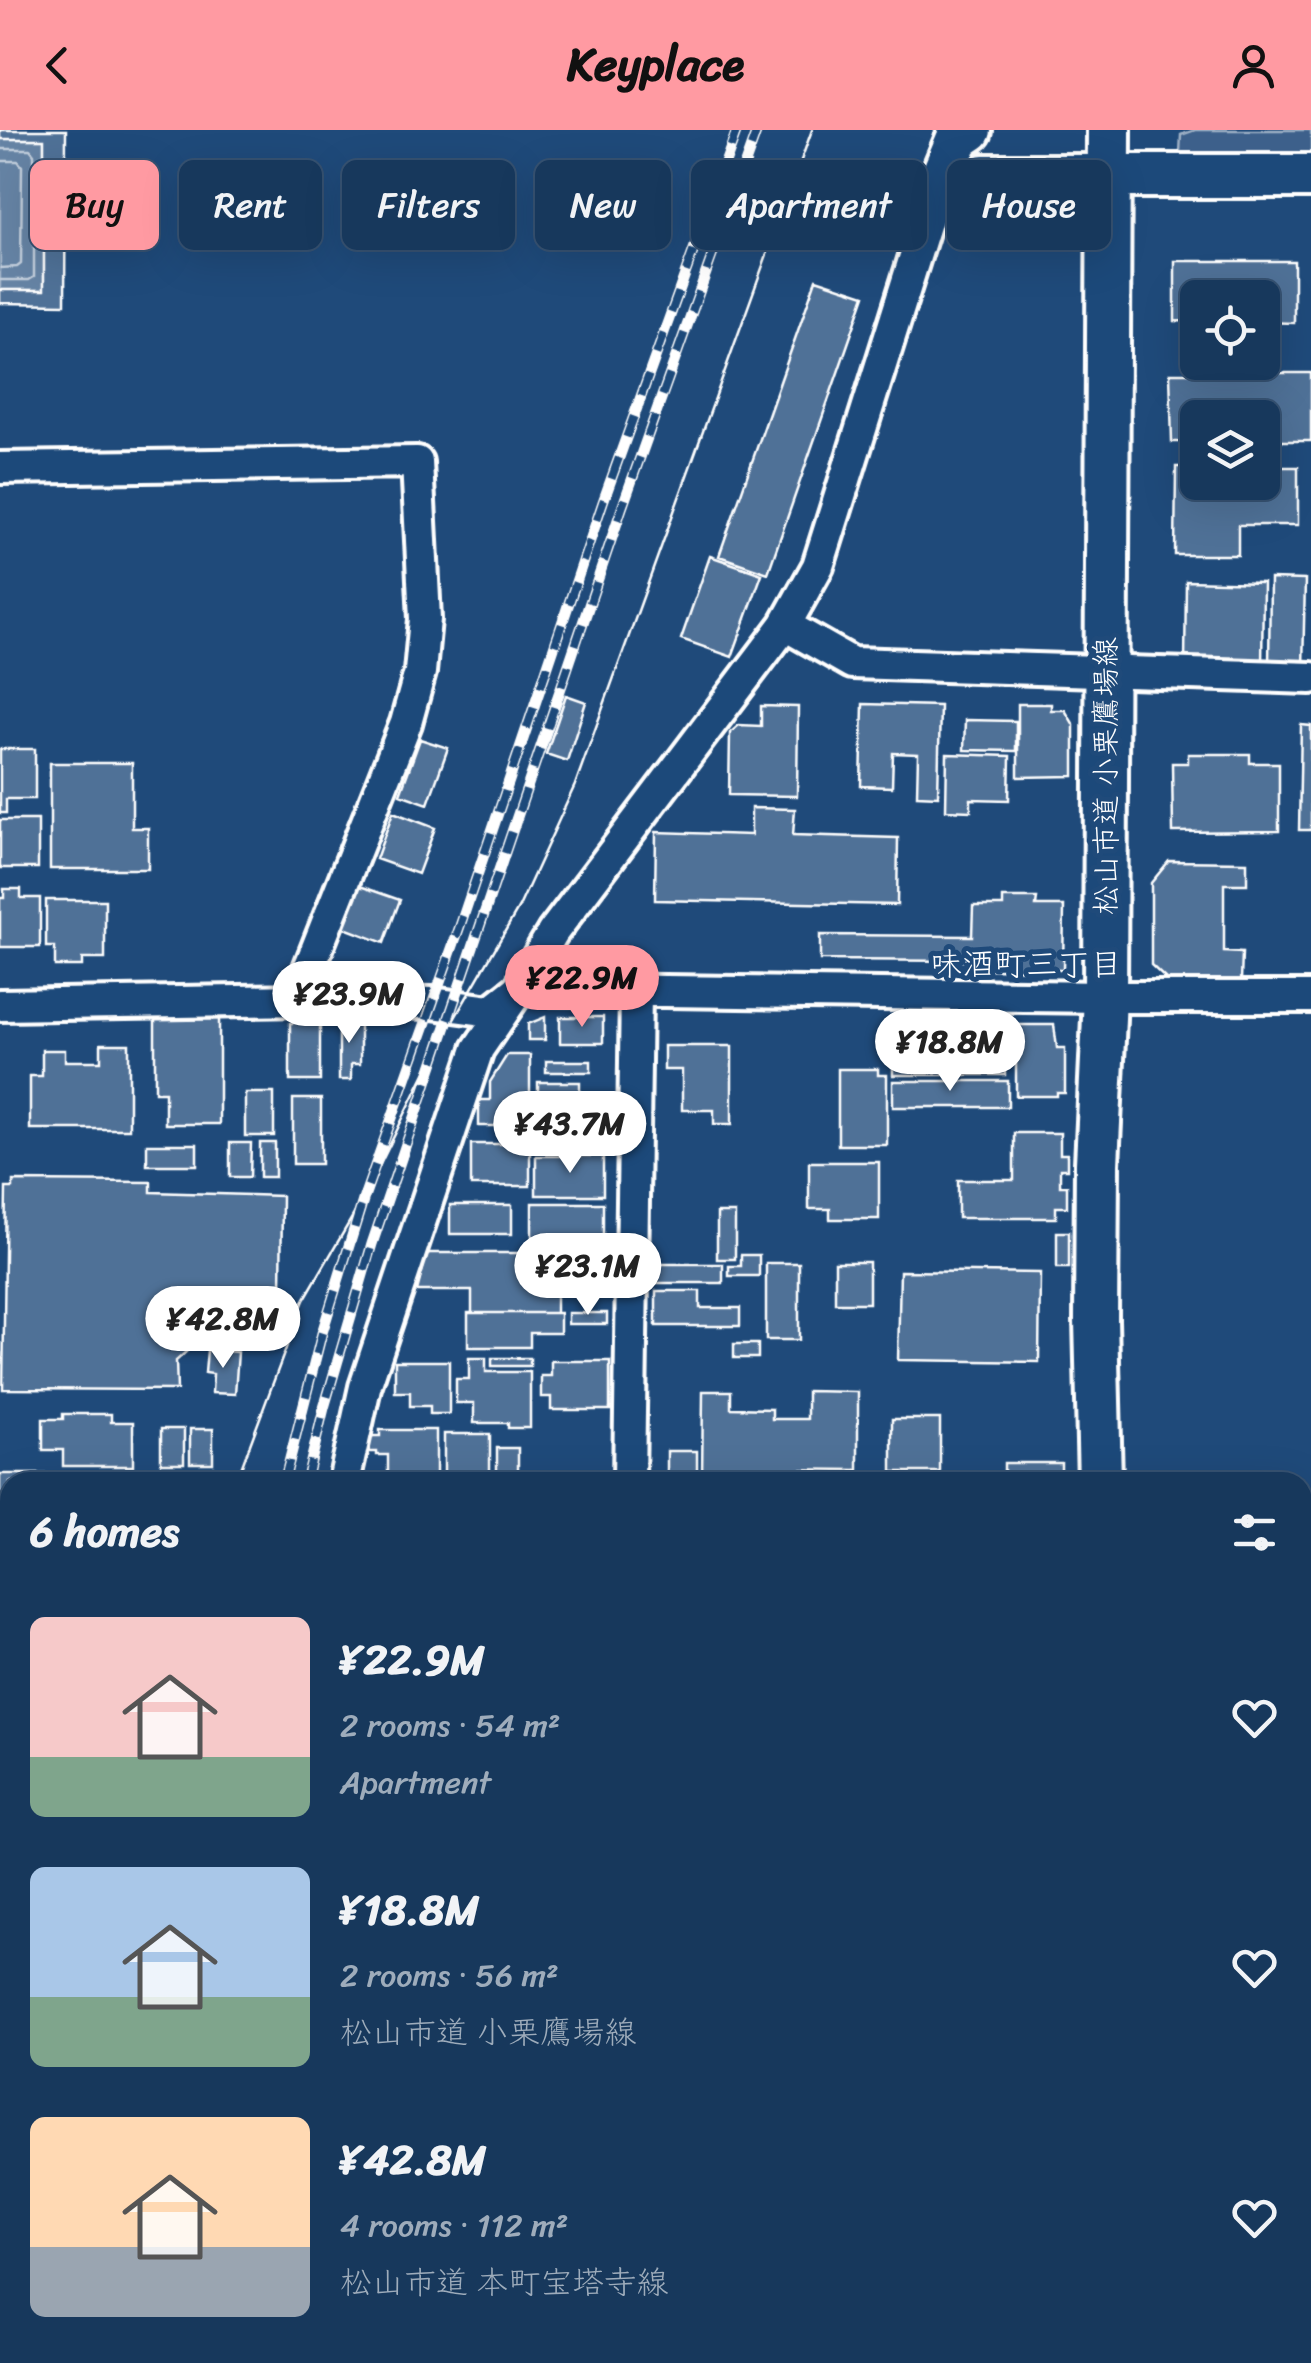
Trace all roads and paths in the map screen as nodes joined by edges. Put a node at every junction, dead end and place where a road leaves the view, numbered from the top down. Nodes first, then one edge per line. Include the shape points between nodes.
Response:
1 (970, 130) edge
2 (1109, 130) edge
3 (1109, 160) edge
4 (1111, 175) edge
5 (1311, 176) edge
6 (947, 191) edge
7 (934, 196) junction
8 (1109, 250) edge
9 (0, 468) edge
10 (785, 624) junction
11 (1107, 672) junction
12 (1311, 678) edge
13 (519, 989) junction
14 (636, 990) junction
15 (1105, 996) junction
16 (1311, 996) edge
17 (305, 1000) junction
18 (0, 1005) edge
19 (346, 1472) edge
20 (628, 1472) edge
21 (1100, 1472) edge

1 - 7 street via 958,138
2 - 3 street, 松山市道 小栗鷹場線
4 - 5 street
6 - 7 street
7 - 10 street via 818,566
8 - 11 street, 松山市道 小栗鷹場線
9 - 17 street via 417,462 425,619 420,672 306,976
10 - 11 street via 852,662
10 - 13 street via 553,932
11 - 12 street
11 - 15 street, 松山市道 小栗鷹場線
13 - 14 street
13 - 17 street via 491,1011
13 - 19 street via 478,1049 365,1387
14 - 15 street
14 - 20 street
15 - 16 street
15 - 21 street, 松山市道 小栗鷹場線 via 1096,1164
17 - 18 street

